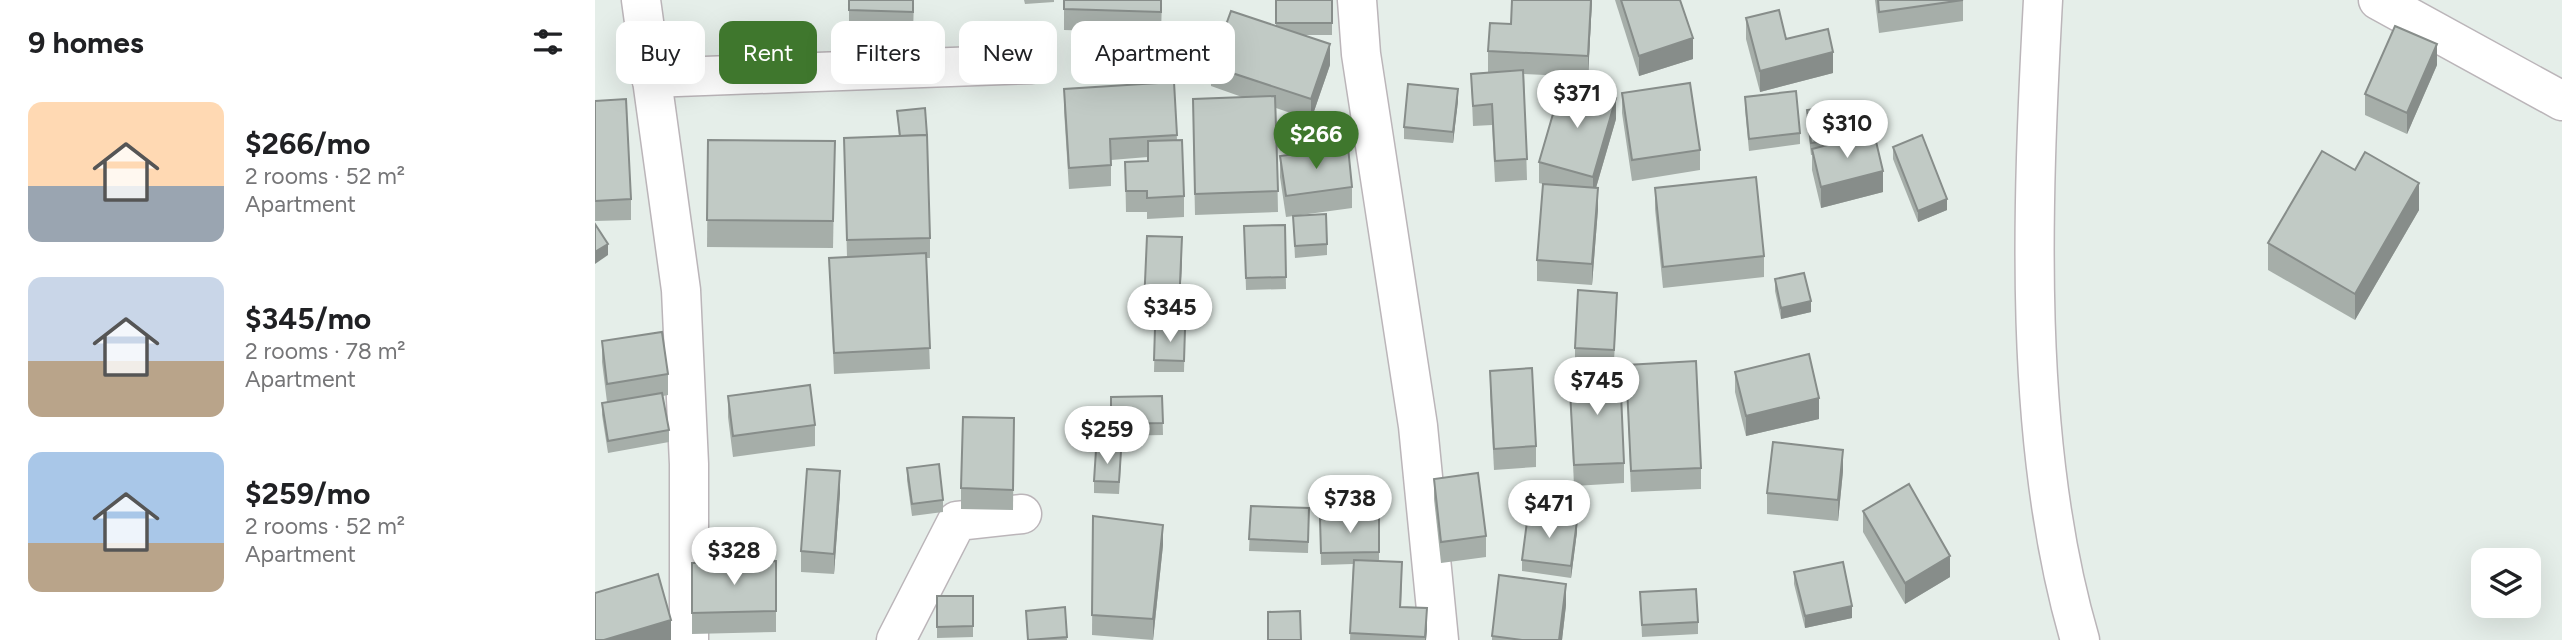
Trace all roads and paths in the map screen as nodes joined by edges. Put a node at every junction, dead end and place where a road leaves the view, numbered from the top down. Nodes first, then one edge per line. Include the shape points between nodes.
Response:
1 (641, 0) edge
2 (1357, 0) edge
3 (2043, 0) edge
4 (2378, 0) edge
5 (644, 21) edge
6 (959, 67) edge
7 (705, 76) edge
8 (652, 84) edge
9 (2562, 102) edge
10 (1022, 514) dead end
11 (689, 640) edge
12 (896, 640) edge
13 (1439, 640) edge
14 (2080, 640) edge

1 - 5 street
2 - 13 street via 1361,54 1418,426
3 - 14 street via 2035,136 2041,428 2068,598
4 - 9 street
6 - 7 street
8 - 11 street via 681,290 689,464
10 - 12 street via 957,521

